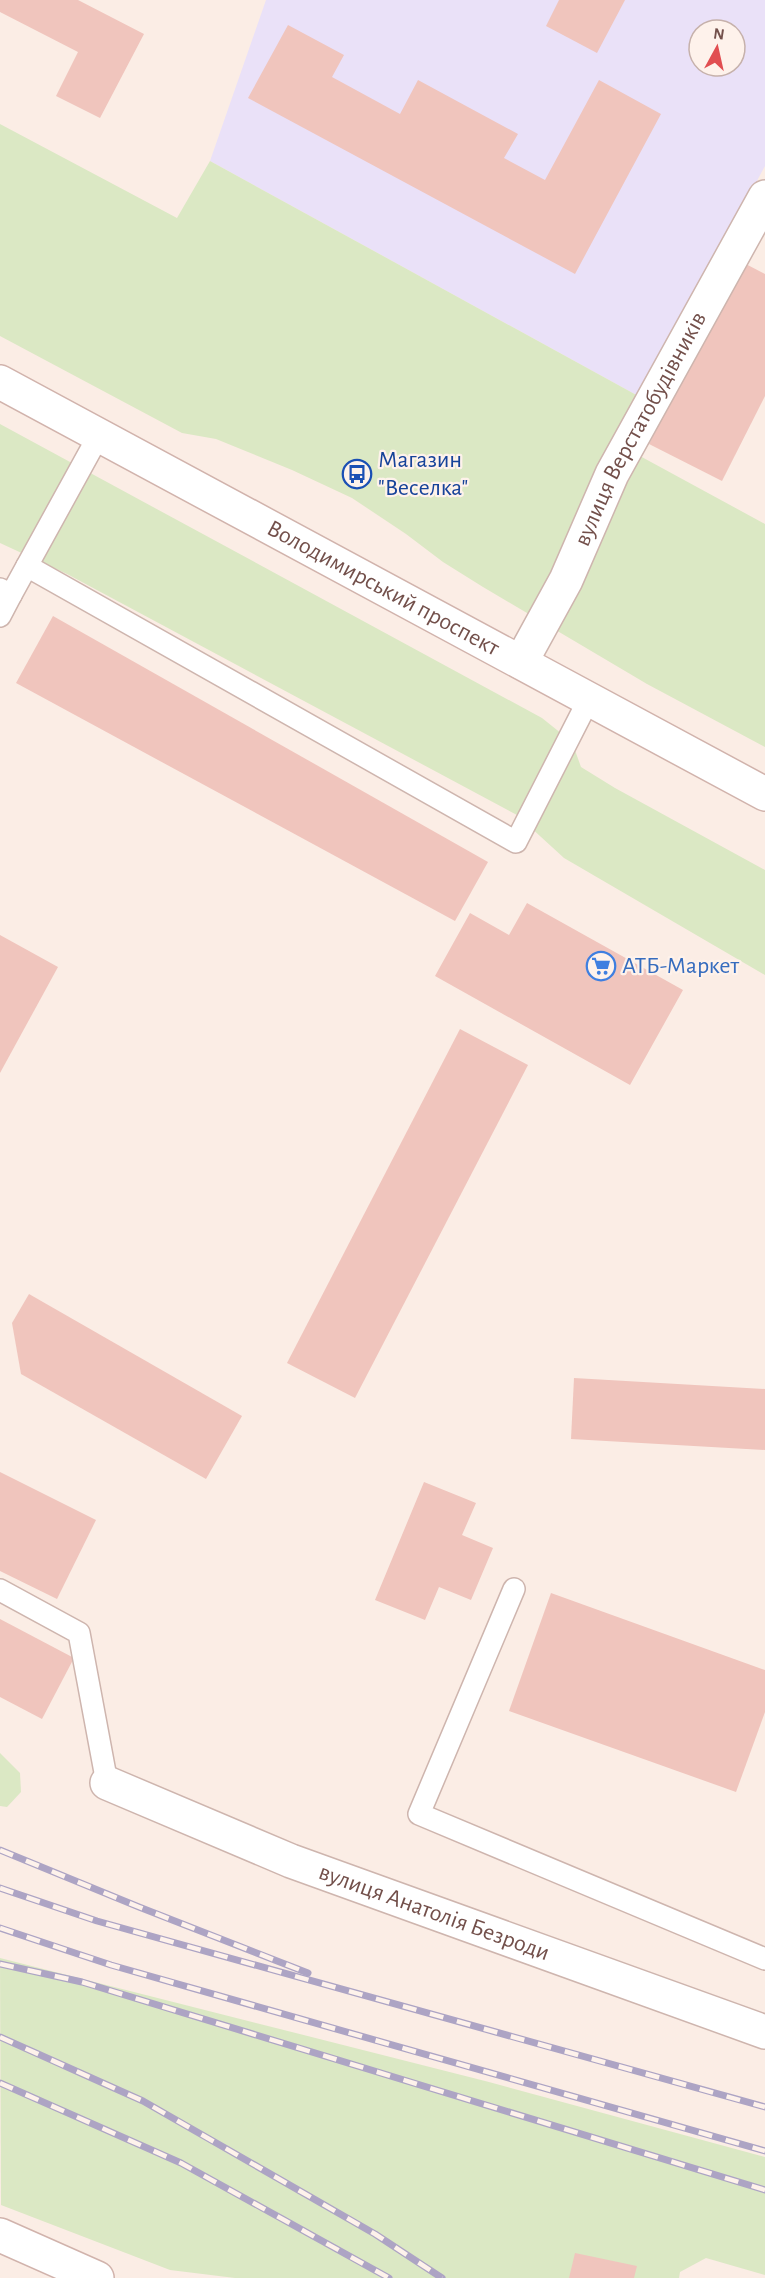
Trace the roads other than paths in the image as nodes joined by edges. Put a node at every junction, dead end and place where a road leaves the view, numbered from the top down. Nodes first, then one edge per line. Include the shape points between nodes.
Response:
1 (765, 197) edge
2 (0, 382) edge
3 (99, 435) junction
4 (27, 566) junction
5 (6, 592) edge
6 (0, 616) edge
7 (520, 662) junction
8 (589, 699) junction
9 (765, 794) edge
10 (514, 1589) dead end
11 (0, 1590) edge
12 (107, 1783) joint
13 (765, 1959) edge
14 (765, 2032) edge
15 (0, 2235) edge
16 (97, 2278) edge

1 - 7 street, вулиця Верстатобудівників via 612,474 566,580
2 - 3 street, Володимирський проспект
3 - 4 lane
3 - 7 street, Володимирський проспект
4 - 5 lane
4 - 8 lane via 516,842
5 - 6 lane
7 - 8 street, Володимирський проспект
8 - 9 street, Володимирський проспект
10 - 13 lane via 419,1814
11 - 12 lane via 79,1633
12 - 14 street, вулиця Анатолія Безроди via 291,1861
15 - 16 street

